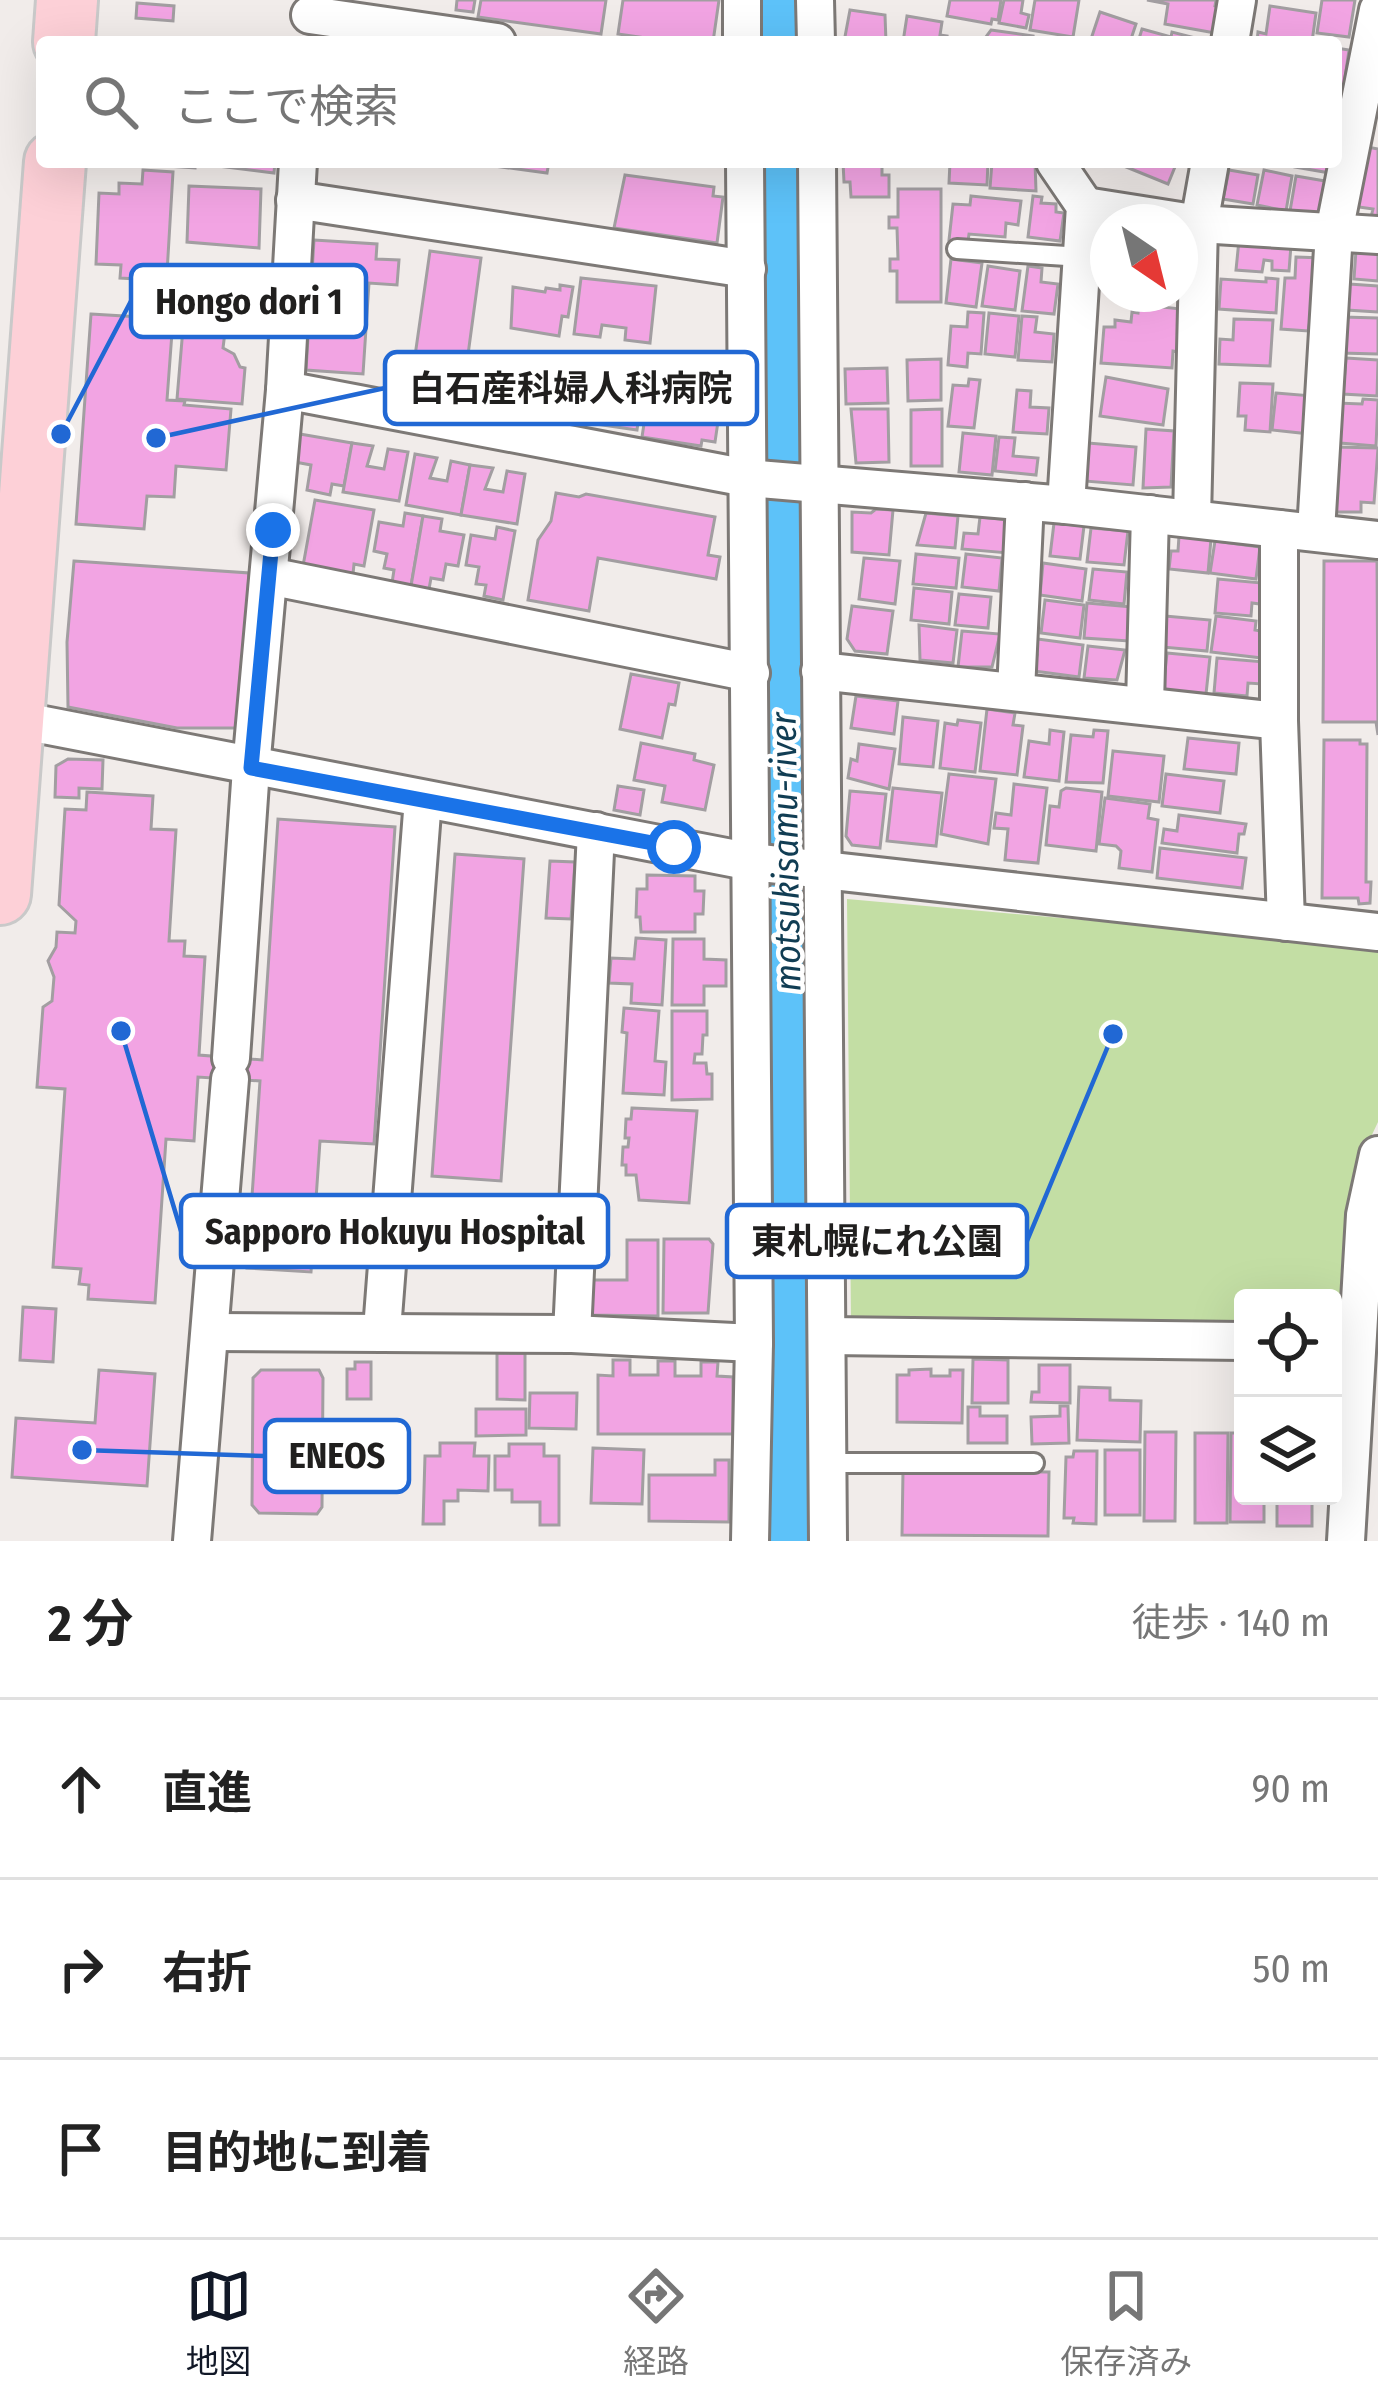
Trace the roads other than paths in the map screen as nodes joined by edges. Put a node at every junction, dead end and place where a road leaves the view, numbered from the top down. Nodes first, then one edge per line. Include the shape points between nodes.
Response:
1 (67, 0) edge
2 (742, 0) edge
3 (815, 0) edge
4 (1237, 0) edge
5 (1378, 10) edge
6 (310, 19) edge
7 (64, 36) edge
8 (448, 36) edge
9 (742, 36) edge
10 (816, 36) edge
11 (1231, 36) edge
12 (55, 168) edge
13 (298, 168) edge
14 (745, 168) edge
15 (816, 168) edge
16 (1059, 168) edge
17 (1209, 168) edge
18 (295, 200) junction
19 (1085, 206) junction
20 (1199, 224) junction
21 (1334, 232) junction
22 (1378, 235) edge
23 (957, 249) dead end
24 (1082, 257) junction
25 (747, 269) junction
26 (284, 390) junction
27 (783, 480) junction
28 (1025, 501) junction
29 (1066, 505) junction
30 (1150, 514) junction
31 (1192, 518) junction
32 (1279, 529) junction
33 (1316, 531) junction
34 (1378, 540) edge
35 (269, 576) junction
36 (820, 671) junction
37 (751, 673) junction
38 (1016, 691) junction
39 (1145, 704) junction
40 (13, 719) junction
41 (1279, 721) junction
42 (251, 768) junction
43 (423, 799) junction
44 (596, 831) junction
45 (759, 863) junction
46 (815, 869) junction
47 (0, 894) edge
48 (1286, 922) junction
49 (1378, 932) edge
50 (1378, 1156) edge
51 (382, 1330) junction
52 (212, 1332) junction
53 (572, 1334) junction
54 (828, 1336) junction
55 (1234, 1341) edge
56 (754, 1342) junction
57 (1356, 1343) edge
58 (828, 1463) junction
59 (1034, 1463) dead end
60 (192, 1541) edge
61 (750, 1541) edge
62 (829, 1541) edge
63 (1346, 1541) edge

1 - 7 main road
2 - 9 street
3 - 10 street
4 - 11 street
5 - 21 street
6 - 8 street
12 - 40 main road
13 - 18 street
14 - 25 street
15 - 27 street
16 - 19 street
17 - 20 street
18 - 25 street
18 - 26 street
19 - 20 street
19 - 24 street
20 - 21 street
20 - 31 street
21 - 22 street
21 - 33 street
23 - 24 lane
24 - 29 street
25 - 27 street
26 - 27 street
26 - 35 street
27 - 28 street
27 - 36 street
27 - 37 street
28 - 29 street
28 - 38 street
29 - 30 street
30 - 31 street
30 - 39 street
31 - 32 street
32 - 33 street
32 - 41 street
33 - 34 street
35 - 37 street
35 - 42 street
36 - 38 street
36 - 46 street
37 - 45 street
38 - 39 street
39 - 41 street
40 - 42 street
40 - 47 main road
41 - 48 street
42 - 43 street
42 - 52 street
43 - 44 street
43 - 51 street
44 - 45 street
44 - 53 street
45 - 46 street
45 - 56 street
46 - 48 street
46 - 54 street
48 - 49 street
50 - 57 street via 1365,1215
51 - 52 street
51 - 53 street
52 - 60 street
53 - 56 street
54 - 55 street
54 - 58 street
56 - 61 street
57 - 63 street
58 - 59 lane
58 - 62 street

